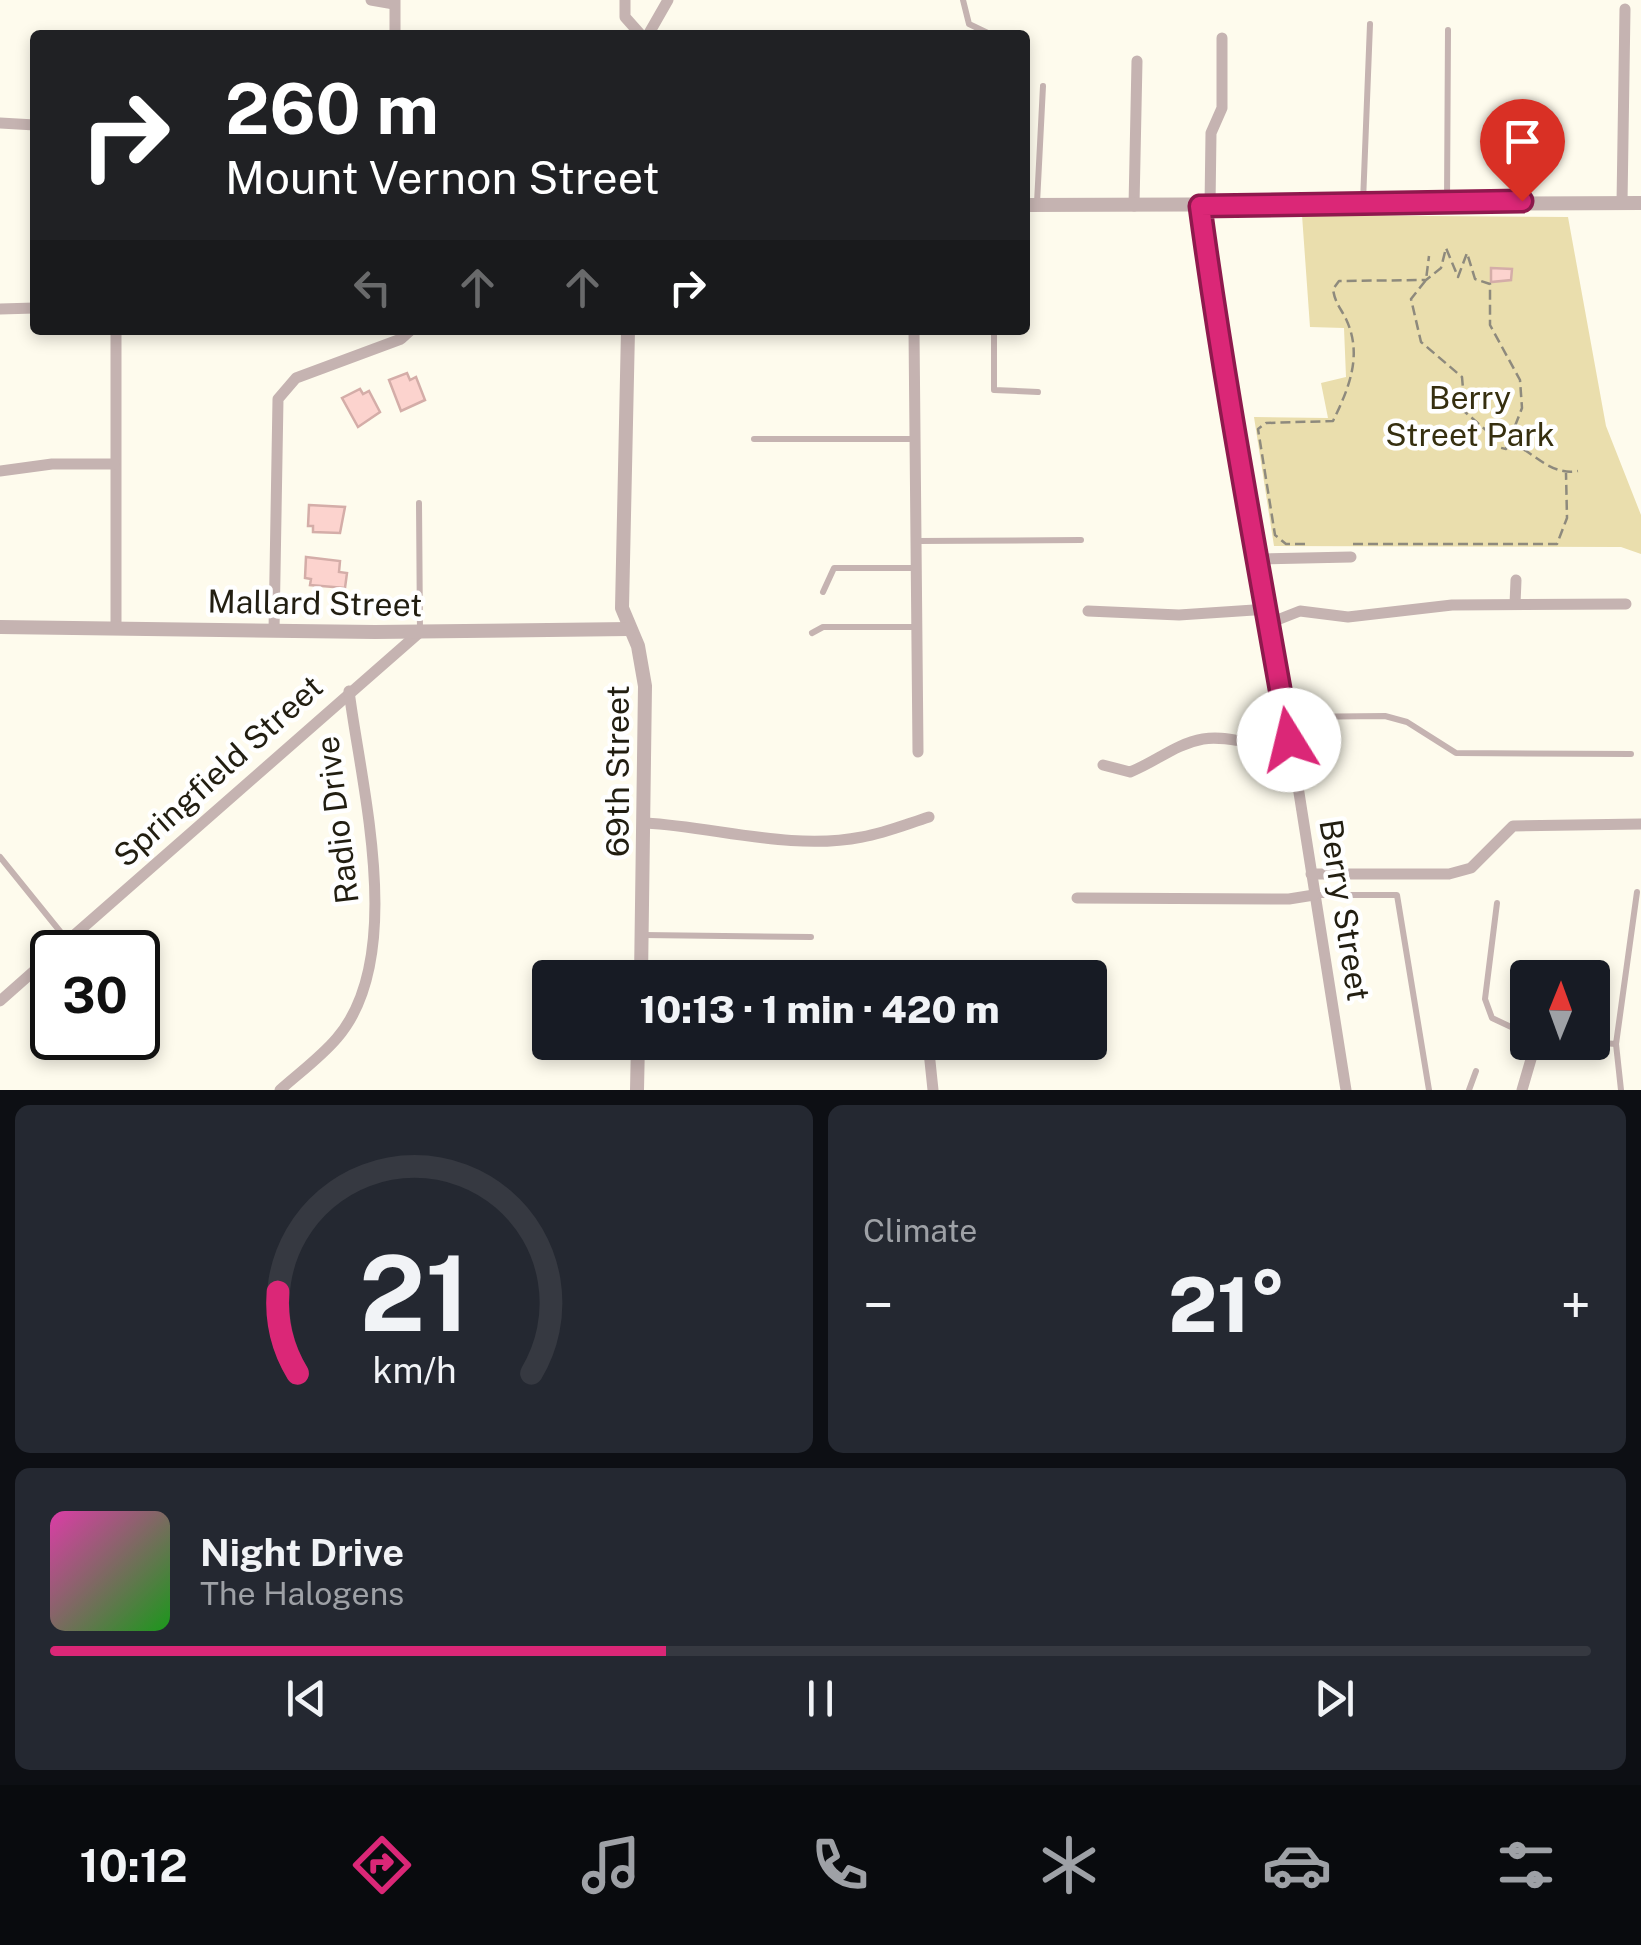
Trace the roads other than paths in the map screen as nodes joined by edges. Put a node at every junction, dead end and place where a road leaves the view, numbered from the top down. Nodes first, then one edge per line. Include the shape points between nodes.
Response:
1 (371, 0) edge
2 (626, 0) edge
3 (668, 0) edge
4 (964, 0) edge
5 (394, 2) edge
6 (1624, 9) dead end
7 (1370, 24) dead end
8 (395, 30) edge
9 (639, 30) edge
10 (647, 30) edge
11 (982, 30) edge
12 (1448, 30) dead end
13 (1222, 38) dead end
14 (1137, 61) dead end
15 (1043, 86) dead end
16 (0, 123) edge
17 (30, 125) edge
18 (1364, 202) junction
19 (1446, 202) junction
20 (1622, 203) junction
21 (1641, 203) edge
22 (1031, 205) edge
23 (1134, 206) junction
24 (1205, 206) junction
25 (30, 308) edge
26 (0, 309) edge
27 (116, 335) edge
28 (406, 335) edge
29 (628, 335) edge
30 (914, 335) edge
31 (994, 335) edge
32 (1038, 392) dead end
33 (754, 439) dead end
34 (916, 439) junction
35 (114, 464) junction
36 (0, 471) edge
37 (419, 504) dead end
38 (1081, 540) dead end
39 (917, 541) junction
40 (1351, 557) dead end
41 (1260, 560) junction
42 (917, 568) junction
43 (1516, 580) dead end
44 (823, 592) dead end
45 (1515, 604) junction
46 (1626, 604) dead end
47 (1088, 611) dead end
48 (1270, 615) junction
49 (0, 627) edge
50 (116, 627) junction
51 (917, 628) junction
52 (629, 629) junction
53 (274, 630) junction
54 (420, 632) junction
55 (812, 633) dead end
56 (350, 691) junction
57 (1285, 718) junction
58 (1289, 740) junction
59 (918, 752) dead end
60 (1631, 754) dead end
61 (1102, 765) dead end
62 (929, 818) dead end
63 (646, 824) junction
64 (1641, 824) edge
65 (0, 857) edge
66 (1311, 874) junction
67 (1636, 892) dead end
68 (1314, 895) junction
69 (1076, 898) dead end
70 (1497, 904) dead end
71 (59, 930) edge
72 (80, 930) edge
73 (642, 935) junction
74 (811, 937) dead end
75 (641, 960) edge
76 (30, 975) edge
77 (0, 1001) edge
78 (1510, 1027) edge
79 (1610, 1044) edge
80 (1616, 1044) junction
81 (638, 1060) edge
82 (930, 1060) edge
83 (1531, 1060) edge
84 (1476, 1071) dead end
85 (280, 1090) edge
86 (637, 1090) edge
87 (933, 1090) edge
88 (1346, 1090) edge
89 (1429, 1090) edge
90 (1469, 1090) edge
91 (1522, 1090) edge
92 (1620, 1090) edge

1 - 5 street
2 - 9 street via 625,17
3 - 10 street
4 - 11 lane via 969,24
5 - 8 street
6 - 20 street
7 - 18 lane
12 - 19 lane
13 - 24 street, Berry Street via 1222,108 1212,132
14 - 23 street
15 - 22 lane
16 - 17 street
18 - 19 street
18 - 24 street
19 - 20 street
20 - 21 street
22 - 23 street
23 - 24 street
24 - 41 street, Berry Street via 1223,378
25 - 26 street
27 - 35 street
28 - 53 street via 296,378 278,400
29 - 52 street, 69th Street via 622,608
30 - 34 street
31 - 32 lane via 994,390
33 - 34 lane
34 - 39 street
35 - 36 street
35 - 50 street
37 - 54 lane
38 - 39 lane
39 - 42 street
40 - 41 street
41 - 48 street, Berry Street
42 - 44 lane via 834,568
42 - 51 street
43 - 45 street
45 - 46 street
45 - 48 street
47 - 48 street
48 - 57 street, Berry Street
49 - 50 street, Mallard Street
50 - 53 street, Mallard Street
51 - 55 lane via 823,627
51 - 59 street
52 - 54 street, Mallard Street
52 - 63 street, 69th Street via 644,670
53 - 54 street, Mallard Street
54 - 56 street, Springfield Street
56 - 72 street, Springfield Street
56 - 85 street, Radio Drive via 378,907 370,954 340,1036
57 - 58 street, Berry Street
57 - 60 lane via 1385,716 1456,753
58 - 61 street via 1244,745 1206,738 1130,772
58 - 66 street, Berry Street
62 - 63 street via 860,838 767,838
63 - 73 street, 69th Street
64 - 66 street via 1512,826 1471,868 1449,874
65 - 71 lane
66 - 68 street, Berry Street
67 - 80 lane
68 - 69 street
68 - 88 street, Berry Street
68 - 89 lane via 1397,895
70 - 78 lane via 1485,998 1492,1018
73 - 74 lane
73 - 75 street, 69th Street
76 - 77 street, Springfield Street
79 - 80 lane
80 - 92 lane
81 - 86 street
82 - 87 street
83 - 91 street
84 - 90 lane

